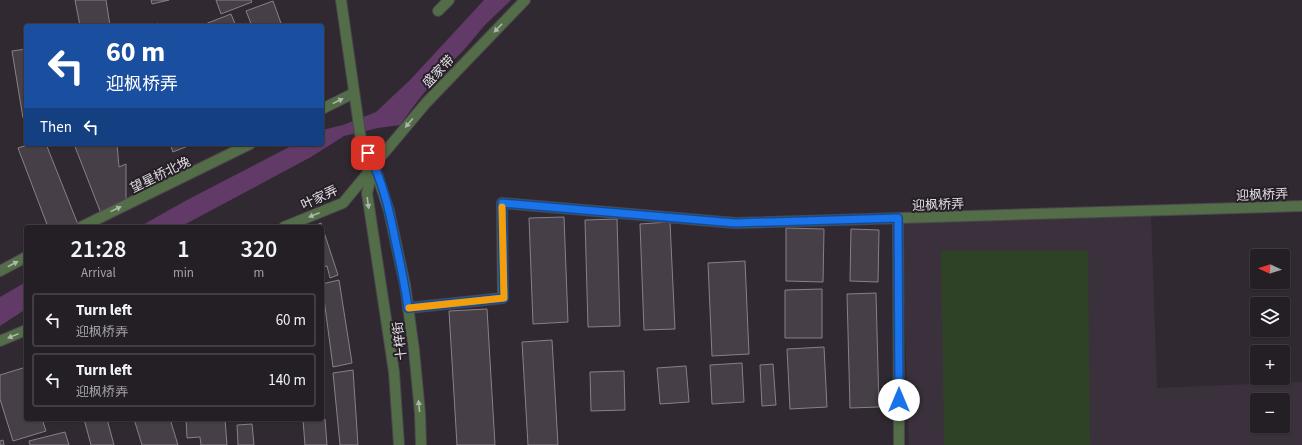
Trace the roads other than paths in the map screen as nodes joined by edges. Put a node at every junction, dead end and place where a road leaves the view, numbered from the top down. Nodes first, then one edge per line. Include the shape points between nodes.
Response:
1 (341, 0) edge
2 (449, 0) edge
3 (525, 0) edge
4 (438, 11) dead end
5 (354, 93) junction
6 (324, 108) edge
7 (246, 146) edge
8 (374, 165) junction
9 (1302, 206) edge
10 (898, 218) junction
11 (85, 225) edge
12 (289, 225) edge
13 (24, 258) edge
14 (0, 270) edge
15 (408, 308) junction
16 (24, 331) edge
17 (0, 342) edge
18 (399, 445) edge
19 (420, 445) edge
20 (899, 445) edge

1 - 5 street, 十梓街
2 - 4 street
3 -> 8 street, 盛家带 via 426,102
6 -> 5 street
5 - 8 street, 十梓街 via 360,140
11 -> 7 street, 望星桥北堍
8 -> 12 street, 叶家弄 via 343,203
8 - 15 street, 十梓街 via 389,211
8 -> 18 street, 十梓街 via 367,193 394,372
9 - 10 street, 迎枫桥弄
10 - 15 street, 迎枫桥弄 via 735,223 502,203 504,298
10 - 20 street
14 -> 13 street
19 -> 15 street, 十梓街 via 419,405
16 -> 17 street

